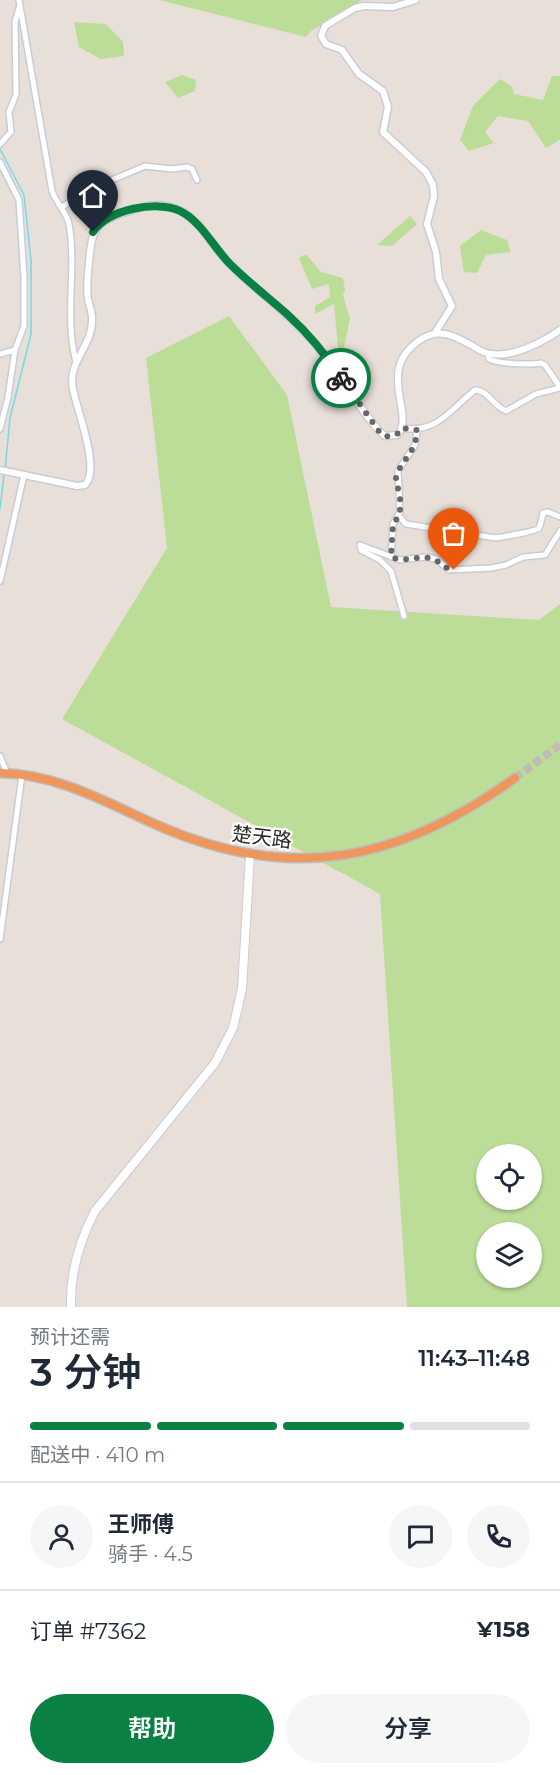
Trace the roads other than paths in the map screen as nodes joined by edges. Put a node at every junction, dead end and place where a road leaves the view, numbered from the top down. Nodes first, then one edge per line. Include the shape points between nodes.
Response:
1 (416, 0) edge
2 (20, 2) edge
3 (0, 144) edge
4 (0, 162) edge
5 (197, 180) dead end
6 (62, 207) junction
7 (560, 330) edge
8 (435, 333) junction
9 (15, 350) junction
10 (0, 354) edge
11 (488, 354) junction
12 (76, 362) junction
13 (560, 388) edge
14 (7, 402) junction
15 (0, 403) edge
16 (402, 428) junction
17 (0, 429) edge
18 (417, 430) junction
19 (0, 470) edge
20 (21, 474) junction
21 (399, 516) junction
22 (560, 517) edge
23 (560, 531) edge
24 (391, 557) junction
25 (0, 581) edge
26 (404, 616) dead end
27 (0, 756) edge
28 (3, 773) edge
29 (22, 775) junction
30 (515, 778) tunnel mouth
31 (250, 855) junction
32 (0, 939) edge
33 (71, 1307) edge

1 - 8 street via 393,7 355,8 325,26 321,36 326,44 342,50 359,74 383,91 388,107 383,132 426,172 433,185 427,224 436,252 438,279 452,306
2 - 3 street via 15,22 16,95 10,107 11,132
2 - 6 street via 48,173 54,196
4 - 9 street via 18,195 23,228 24,326
5 - 6 street via 188,167 146,166 88,190
6 - 12 street via 70,230 69,307
7 - 11 street via 521,348
8 - 11 street via 449,334
8 - 16 street via 413,345 400,365 397,388
9 - 10 street
9 - 14 street
11 - 13 street via 493,362 503,364 541,363
12 - 16 street via 92,326 87,290 95,228 113,216 143,206 162,205 191,219 231,265 301,328 381,434 393,436
12 - 20 street via 72,382 90,462 88,482 80,486
13 - 18 street via 536,394 506,411 483,391 475,390 437,422
14 - 15 street
14 - 17 street
16 - 18 street
18 - 21 street via 415,445 396,478
19 - 20 street
20 - 25 street
21 - 22 street via 406,524 496,538 535,531 543,513
21 - 24 street via 393,524
23 - 24 street via 545,555 523,557 491,568 449,570 431,558
24 - 26 street via 359,546 390,571
27 - 28 street
28 - 29 highway, 楚天路
29 - 31 highway, 楚天路 via 74,788 179,835
29 - 32 street
30 - 31 highway, 楚天路 via 427,832 366,852 320,858
31 - 33 main road via 242,989 233,1028 207,1074 95,1211 75,1264

